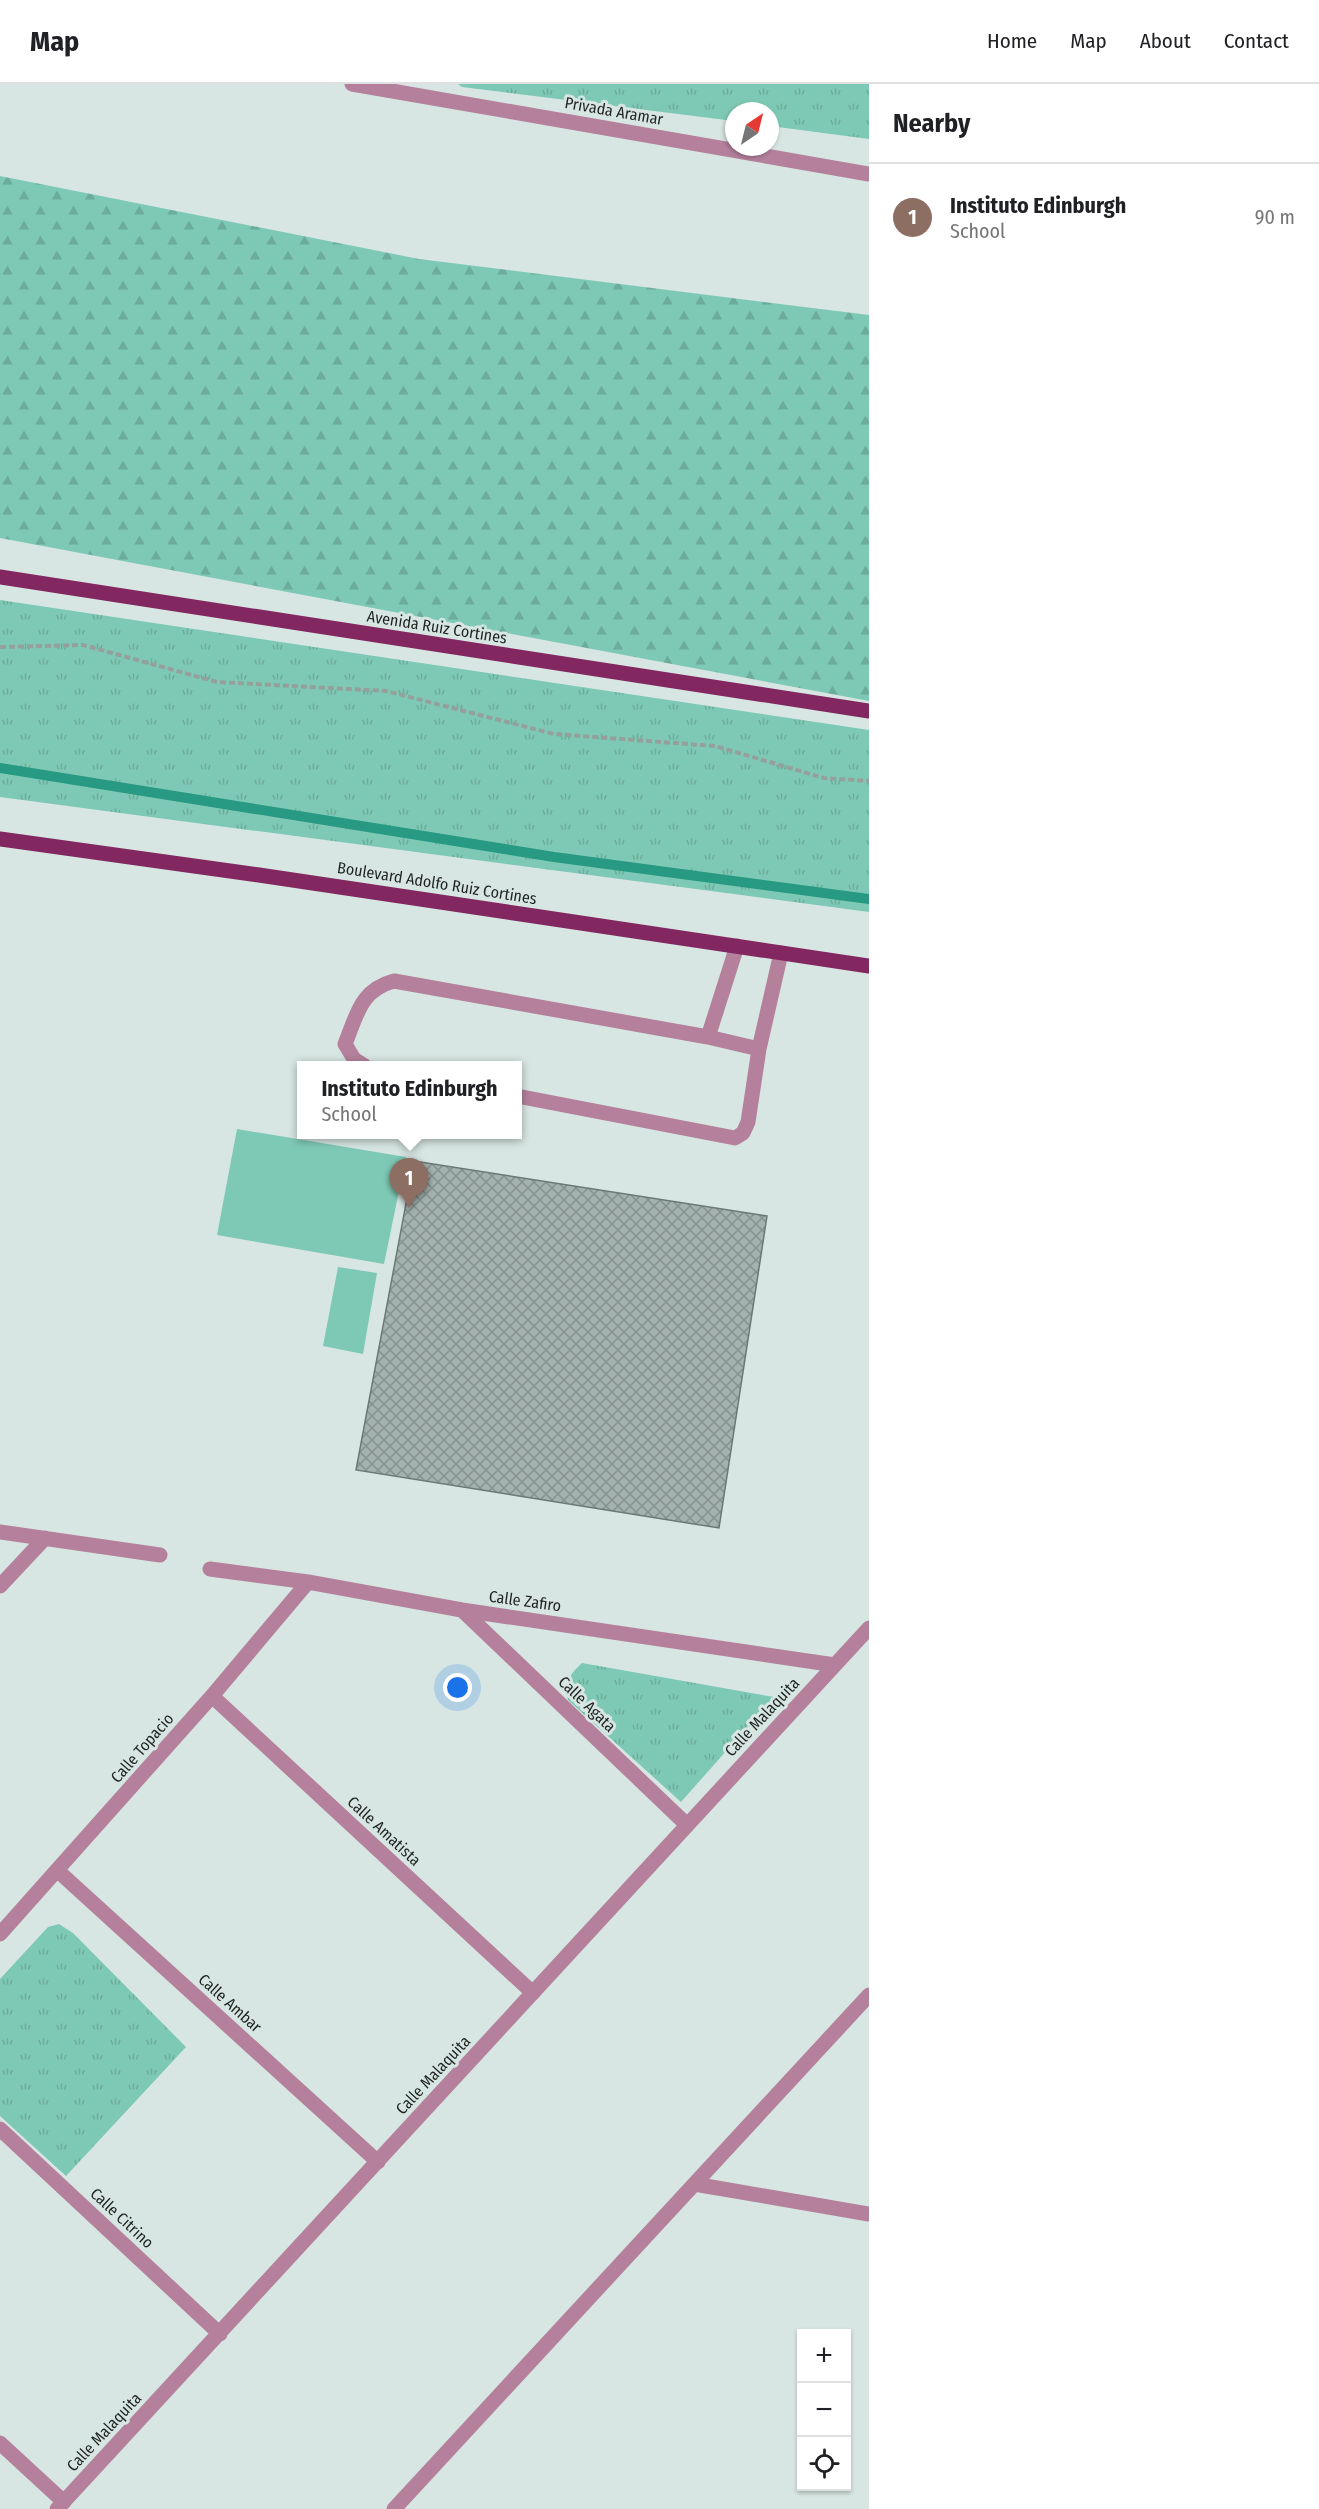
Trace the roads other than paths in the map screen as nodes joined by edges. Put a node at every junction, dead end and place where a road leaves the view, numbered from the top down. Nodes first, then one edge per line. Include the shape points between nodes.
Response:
1 (352, 84) edge
2 (372, 86) edge
3 (869, 174) edge
4 (0, 577) edge
5 (869, 711) edge
6 (0, 839) edge
7 (736, 946) junction
8 (781, 953) junction
9 (869, 966) edge
10 (708, 1037) junction
11 (759, 1049) junction
12 (358, 1061) edge
13 (522, 1097) edge
14 (0, 1532) edge
15 (45, 1538) junction
16 (160, 1555) dead end
17 (210, 1569) dead end
18 (308, 1582) junction
19 (0, 1586) edge
20 (462, 1610) junction
21 (869, 1628) edge
22 (835, 1665) junction
23 (212, 1696) junction
24 (686, 1824) junction
25 (58, 1871) junction
26 (0, 1934) edge
27 (533, 1993) junction
28 (869, 1995) edge
29 (0, 2128) edge
30 (378, 2162) junction
31 (694, 2184) junction
32 (869, 2214) edge
33 (220, 2334) junction
34 (0, 2443) edge
35 (61, 2506) edge
36 (394, 2509) edge

1 - 2 street, Privada Aramar
2 - 3 street, Privada Aramar
4 - 5 main road, Avenida Ruiz Cortines
6 - 7 main road, Boulevard Adolfo Ruiz Cortines
7 - 8 main road, Boulevard Adolfo Ruiz Cortines
7 - 10 street
8 - 9 main road, Boulevard Adolfo Ruiz Cortines
8 - 11 street
10 - 11 street
10 - 12 street via 394,981 377,986 364,998 345,1044
11 - 13 street via 748,1122 744,1133 735,1138
14 - 15 street
15 - 16 street
15 - 19 street
17 - 18 street, Calle Zafiro
18 - 20 street, Calle Zafiro
18 - 23 street, Calle Topacio
20 - 22 street, Calle Zafiro
20 - 24 street, Calle Agata
21 - 22 street, Calle Malaquita
22 - 24 street, Calle Malaquita
23 - 25 street, Calle Topacio
23 - 27 street, Calle Amatista
24 - 27 street, Calle Malaquita
25 - 26 street, Calle Topacio
25 - 30 street, Calle Ambar
27 - 30 street, Calle Malaquita
28 - 31 street
29 - 33 street, Calle Citrino
30 - 33 street, Calle Malaquita
31 - 32 street
31 - 36 street
33 - 35 street, Calle Malaquita
34 - 35 street

